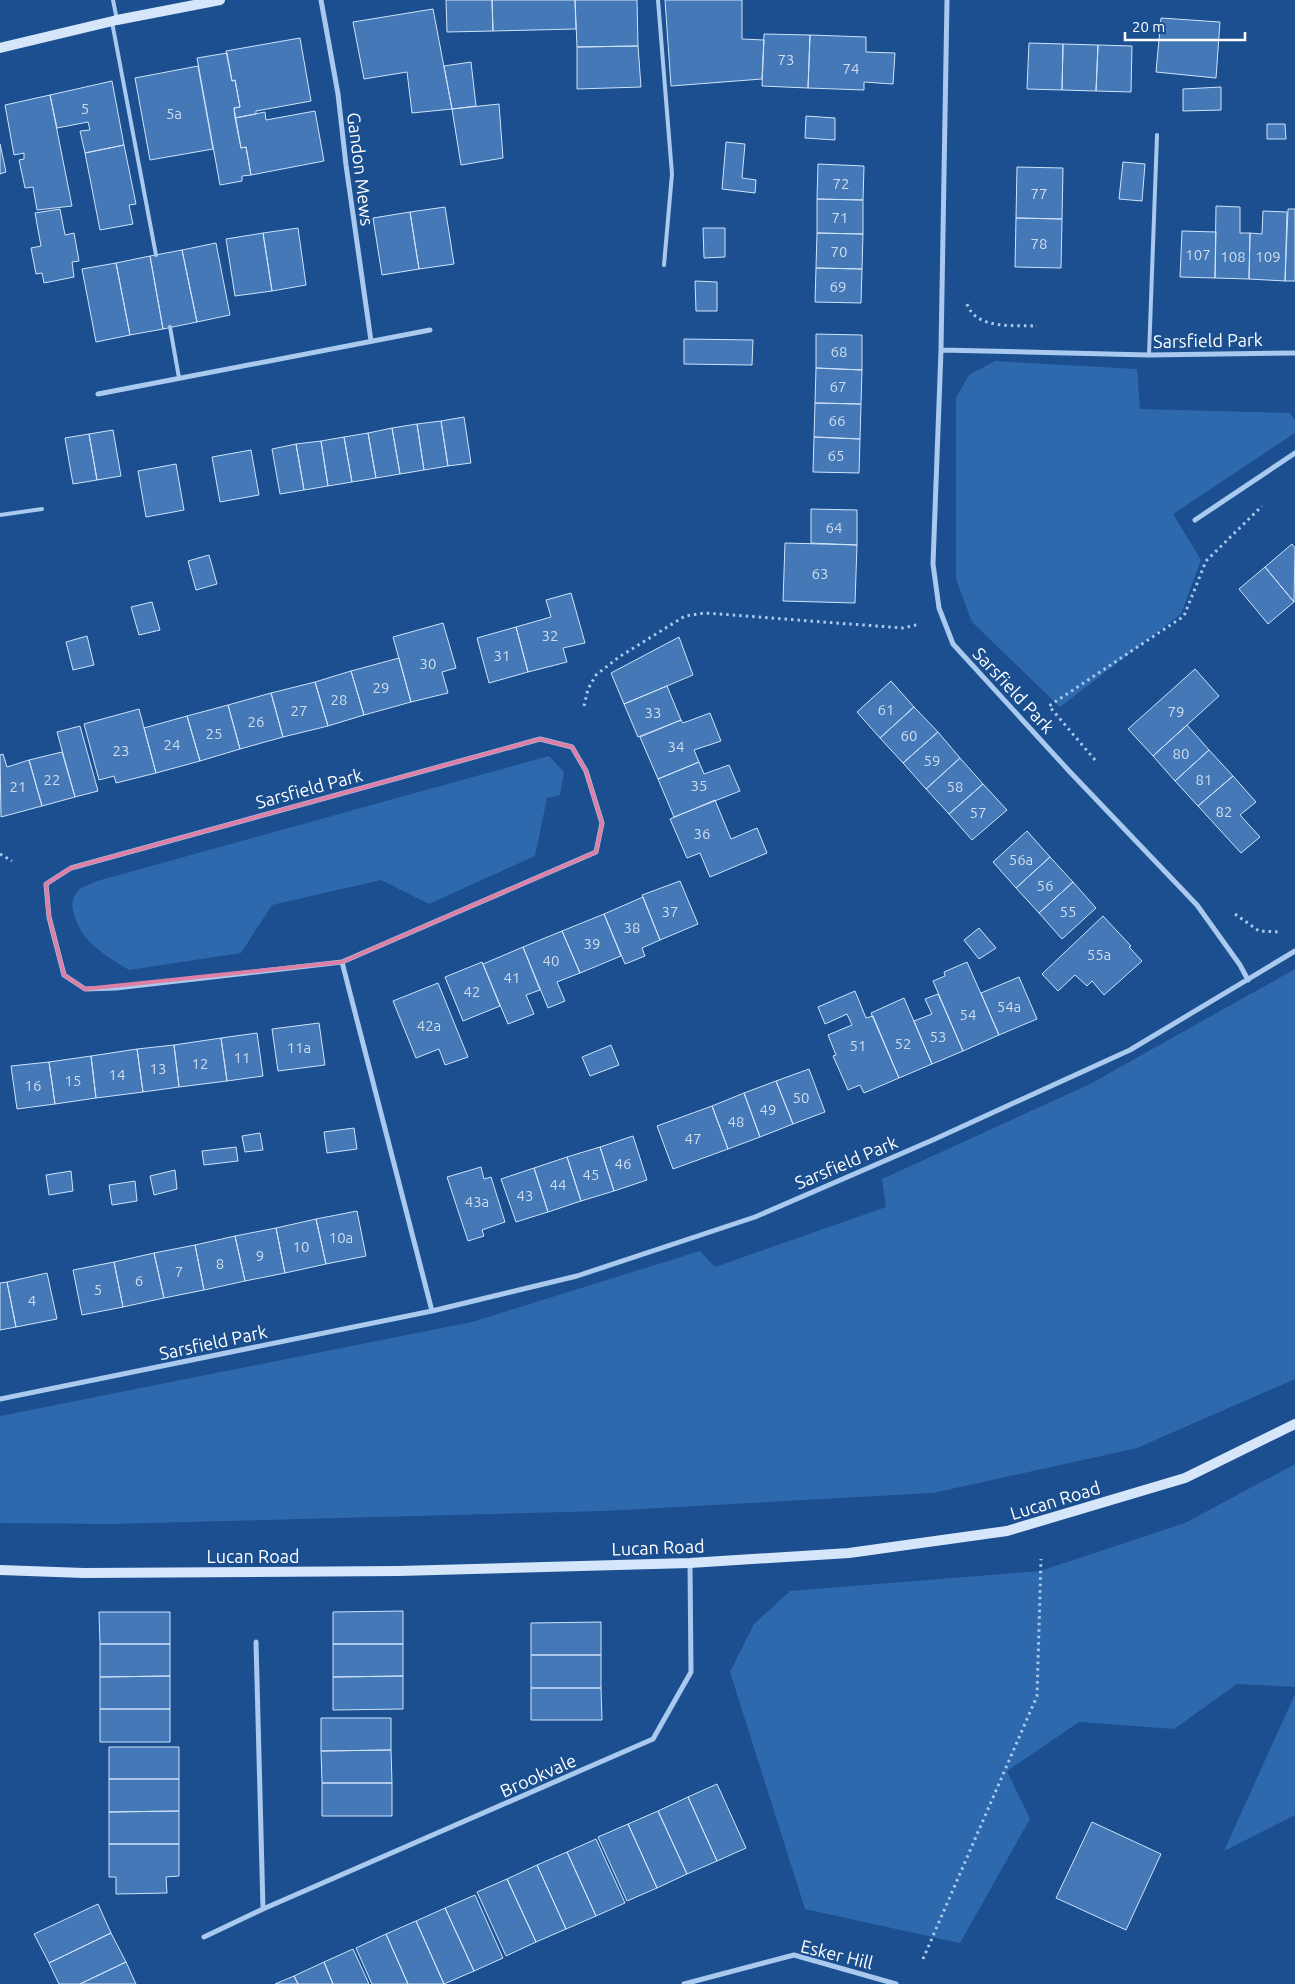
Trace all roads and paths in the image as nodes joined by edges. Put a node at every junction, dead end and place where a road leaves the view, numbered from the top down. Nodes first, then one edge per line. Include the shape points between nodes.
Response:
1 (113, 0) edge
2 (220, 0) edge
3 (321, 0) edge
4 (658, 0) edge
5 (947, 0) edge
6 (209, 1) edge
7 (115, 21) junction
8 (0, 48) edge
9 (1157, 135) dead end
10 (156, 255) dead end
11 (664, 265) dead end
12 (967, 297) dead end
13 (1040, 326) dead end
14 (170, 327) dead end
15 (430, 330) dead end
16 (371, 341) junction
17 (941, 350) junction
18 (1295, 353) edge
19 (1149, 355) junction
20 (179, 378) junction
21 (98, 394) dead end
22 (1295, 453) edge
23 (1268, 500) dead end
24 (42, 508) dead end
25 (0, 515) edge
26 (1195, 520) dead end
27 (926, 622) dead end
28 (584, 706) dead end
29 (1102, 767) dead end
30 (0, 854) edge
31 (12, 861) dead end
32 (1227, 908) dead end
33 (1283, 932) dead end
34 (1295, 951) edge
35 (342, 962) junction
36 (1248, 980) junction
37 (432, 1311) junction
38 (0, 1399) edge
39 (1295, 1424) edge
40 (1041, 1559) dead end
41 (690, 1563) junction
42 (0, 1570) edge
43 (256, 1642) dead end
44 (263, 1909) junction
45 (204, 1937) dead end
46 (923, 1959) dead end
47 (684, 1984) edge
48 (896, 1984) edge

1 - 7 lane
2 - 6 main road
3 - 16 street, Gandon Mews via 338,94
4 - 11 lane via 672,174
5 - 17 street, Sarsfield Park
6 - 7 main road
7 - 8 main road
7 - 10 lane
9 - 19 lane
12 - 13 path via 967,306 977,318 991,323
14 - 20 lane
15 - 16 street
16 - 20 street
17 - 19 street, Sarsfield Park
17 - 36 street, Sarsfield Park via 933,564 939,608 953,644 1197,905
18 - 19 street, Sarsfield Park
20 - 21 street
22 - 26 street
23 - 29 path via 1206,561 1184,616 1049,706
24 - 25 lane
27 - 28 path via 904,628 705,613 685,616 596,675
30 - 31 path
32 - 33 path via 1258,931
34 - 36 street, Sarsfield Park
35 - 35 street, Sarsfield Park via 116,988 85,988 64,975 49,917 46,884 71,868 540,739 572,747 586,771 602,823 596,852
35 - 37 street
36 - 37 street, Sarsfield Park via 1130,1050 755,1217 577,1276
37 - 38 street, Sarsfield Park
39 - 41 main road, Lucan Road via 1185,1478 1007,1531 849,1553
40 - 46 path via 1037,1696
41 - 42 main road, Lucan Road via 399,1571 84,1573
41 - 44 street, Brookvale via 691,1672 653,1739
43 - 44 street
44 - 45 street, Brookvale
47 - 48 street, Esker Hill via 794,1955

